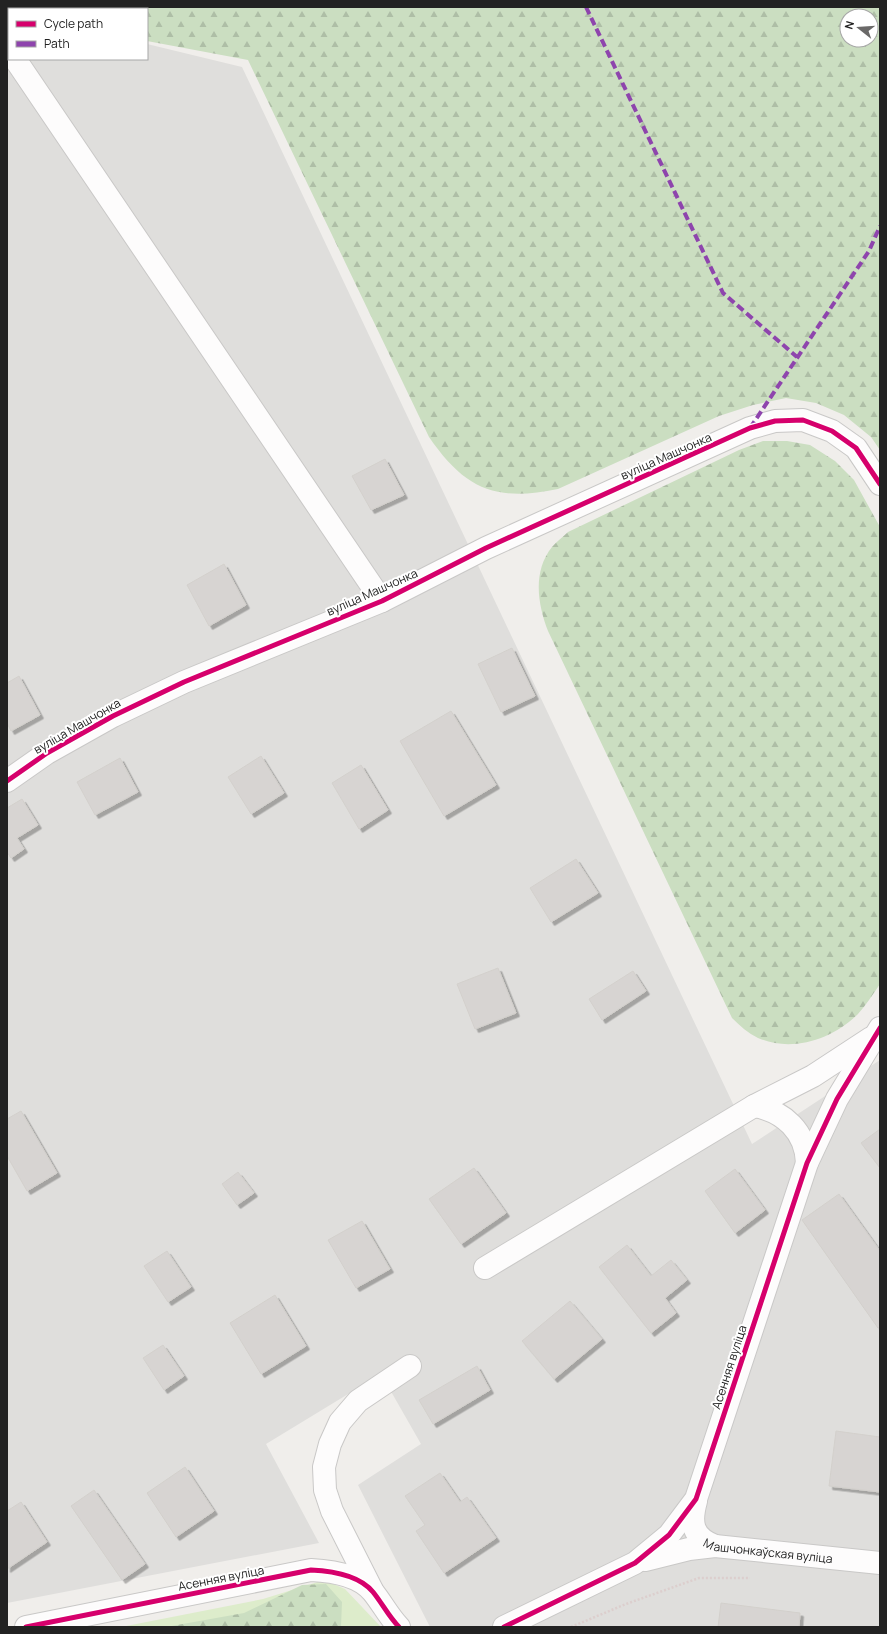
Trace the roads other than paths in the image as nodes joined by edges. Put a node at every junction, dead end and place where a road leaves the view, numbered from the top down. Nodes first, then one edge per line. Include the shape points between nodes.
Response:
1 (16, 60) edge
2 (880, 484) edge
3 (382, 601) junction
4 (7, 781) edge
5 (878, 1031) edge
6 (754, 1106) junction
7 (807, 1163) junction
8 (485, 1268) dead end
9 (410, 1366) dead end
10 (696, 1499) junction
11 (715, 1546) junction
12 (635, 1563) junction
13 (880, 1563) edge
14 (372, 1591) junction
15 (26, 1627) edge
16 (398, 1627) edge
17 (504, 1627) edge

1 - 3 street
2 - 3 street, вуліца Машчонка via 856,448 832,431 803,420 775,421 750,428 486,548
3 - 4 street, вуліца Машчонка via 184,682 112,716 47,753
5 - 6 street, Асенняя вуліца via 813,1076
5 - 7 street, Асенняя вуліца via 837,1099
6 - 7 street via 768,1108 789,1122 804,1144
6 - 8 street, Асенняя вуліца
7 - 10 street, Асенняя вуліца
9 - 14 street via 358,1401 340,1422 330,1444 324,1468 325,1490 332,1511
10 - 11 street, Машчонкаўская вуліца via 692,1521 694,1529 706,1542
10 - 12 street, Асенняя вуліца via 669,1534
11 - 12 street via 676,1551
11 - 13 street, Машчонкаўская вуліца
12 - 17 street, Асенняя вуліца
14 - 15 street, Асенняя вуліца via 339,1573 311,1570
14 - 16 street, Асенняя вуліца

